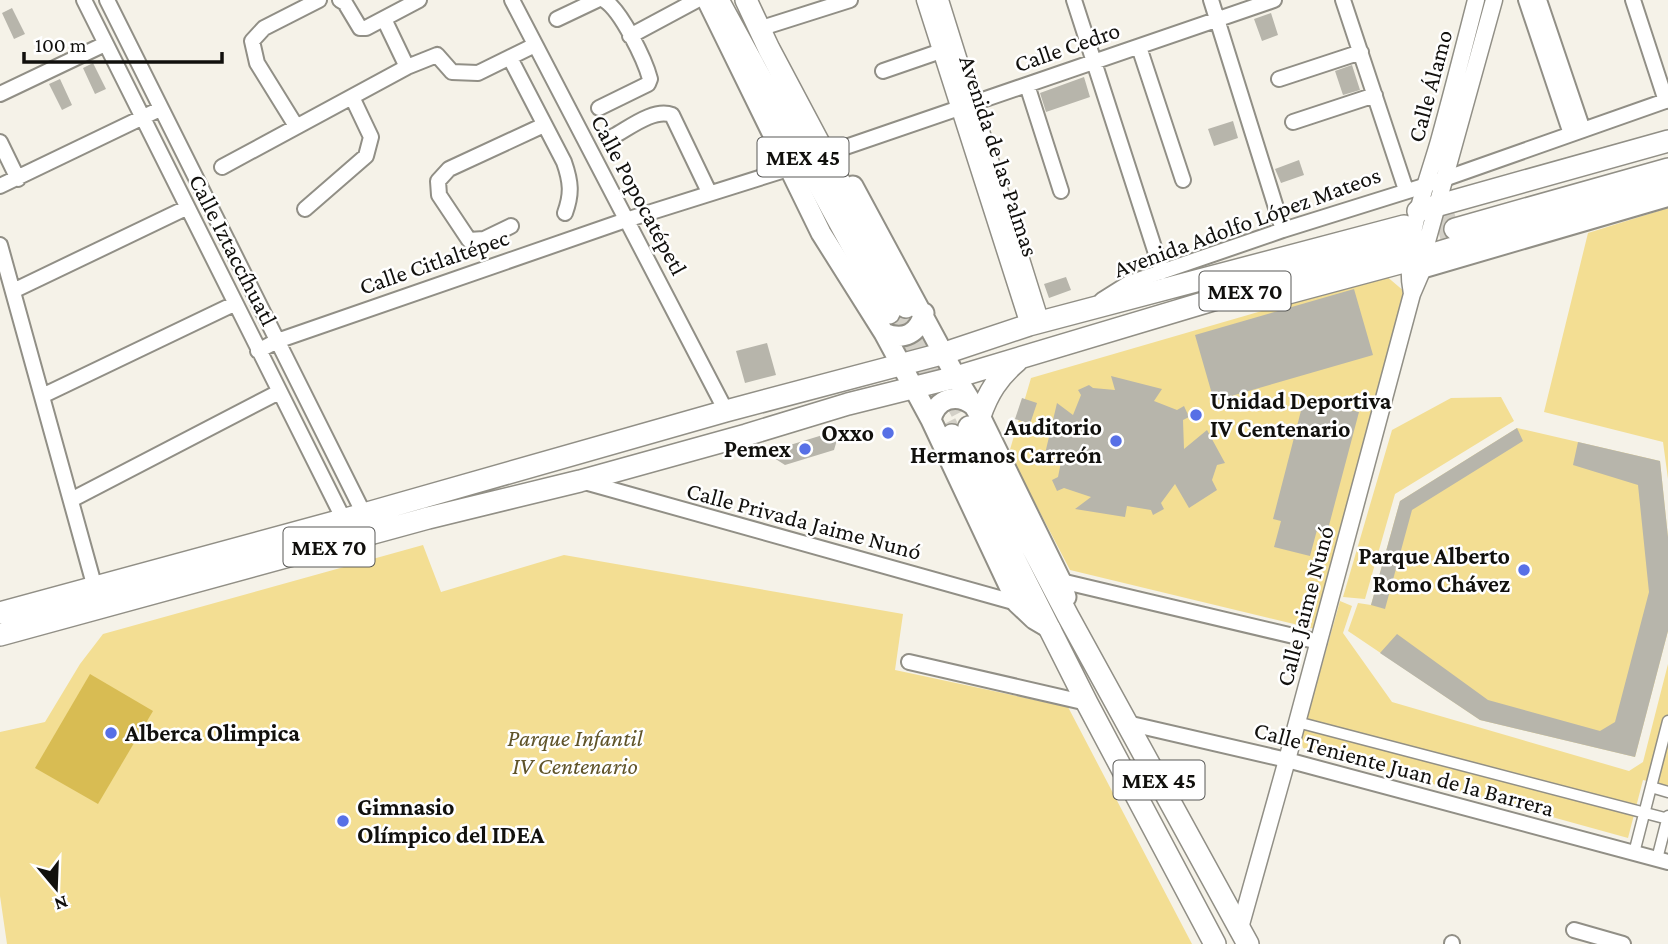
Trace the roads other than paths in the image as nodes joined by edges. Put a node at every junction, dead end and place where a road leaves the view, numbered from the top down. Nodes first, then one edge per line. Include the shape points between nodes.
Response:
1 (84, 0) edge
2 (107, 0) edge
3 (319, 0) edge
4 (340, 0) edge
5 (419, 0) edge
6 (512, 0) edge
7 (597, 0) edge
8 (604, 0) edge
9 (697, 0) edge
10 (707, 0) edge
11 (718, 0) edge
12 (748, 0) edge
13 (850, 0) edge
14 (1074, 0) edge
15 (1211, 0) edge
16 (1274, 0) edge
17 (1343, 0) edge
18 (1476, 0) edge
19 (1494, 0) edge
20 (1526, 0) edge
21 (1539, 0) edge
22 (1633, 0) edge
23 (939, 1) edge
24 (384, 19) junction
25 (557, 19) dead end
26 (1217, 20) junction
27 (768, 26) junction
28 (630, 36) junction
29 (105, 44) junction
30 (535, 45) junction
31 (1139, 47) junction
32 (941, 51) junction
33 (1361, 52) junction
34 (510, 58) junction
35 (1094, 62) junction
36 (407, 67) junction
37 (883, 71) dead end
38 (1279, 79) dead end
39 (1027, 85) junction
40 (0, 94) edge
41 (1375, 95) junction
42 (352, 96) junction
43 (1667, 101) edge
44 (966, 106) junction
45 (599, 108) dead end
46 (160, 109) junction
47 (142, 118) junction
48 (1293, 122) dead end
49 (544, 125) junction
50 (296, 126) junction
51 (1577, 132) junction
52 (614, 136) dead end
53 (1668, 141) edge
54 (0, 142) edge
55 (1668, 149) edge
56 (834, 151) junction
57 (222, 167) dead end
58 (789, 169) junction
59 (1668, 169) edge
60 (1446, 178) junction
61 (18, 179) junction
62 (1183, 180) dead end
63 (1427, 184) junction
64 (1668, 184) edge
65 (0, 187) edge
66 (1406, 190) junction
67 (1061, 191) dead end
68 (709, 192) junction
69 (1668, 199) edge
70 (186, 208) junction
71 (305, 209) dead end
72 (565, 213) dead end
73 (626, 220) junction
74 (511, 226) dead end
75 (1283, 230) junction
76 (1424, 239) junction
77 (0, 244) edge
78 (1162, 272) junction
79 (13, 291) junction
80 (234, 304) junction
81 (1083, 311) junction
82 (901, 317) junction
83 (1035, 324) junction
84 (277, 341) junction
85 (258, 351) junction
86 (945, 353) junction
87 (1018, 359) junction
88 (901, 365) junction
89 (956, 377) junction
90 (913, 387) junction
91 (279, 392) junction
92 (42, 396) junction
93 (726, 411) junction
94 (931, 420) junction
95 (969, 421) junction
96 (580, 481) junction
97 (71, 500) junction
98 (364, 514) junction
99 (344, 520) junction
100 (1061, 581) junction
101 (95, 588) junction
102 (1017, 603) junction
103 (0, 613) edge
104 (1068, 616) junction
105 (1051, 629) junction
106 (0, 635) edge
107 (1319, 642) junction
108 (909, 662) dead end
109 (1087, 703) junction
110 (1668, 720) edge
111 (1297, 722) junction
112 (1128, 723) junction
113 (1287, 760) junction
114 (1651, 787) junction
115 (1668, 792) edge
116 (1644, 814) junction
117 (1668, 818) edge
118 (1634, 853) junction
119 (1662, 861) edge
120 (1574, 930) dead end
121 (1244, 936) edge
122 (1215, 944) edge
123 (1623, 944) edge

1 - 29 street, Calle Iztaccíhuatl
2 - 46 street, Calle Iztaccíhuatl
3 - 50 street via 264,28 252,41 257,62
4 - 24 street via 360,28
5 - 24 street
6 - 30 street, Calle Popocatépetl
7 - 25 street
8 - 28 street
9 - 28 street
10 - 58 main road
11 - 82 main road, MEX 45
12 - 27 main road
12 - 82 main road, MEX 45
13 - 27 street
14 - 35 street
15 - 26 street
16 - 26 street, Calle Cedro
17 - 33 street
18 - 63 street, Calle Álamo
19 - 60 street, Calle Álamo
20 - 51 street
21 - 51 street
22 - 43 street
23 - 32 street, Avenida de las Palmas
23 - 44 street, Avenida de las Palmas
24 - 36 street
26 - 31 street, Calle Cedro
26 - 75 street
27 - 56 main road
28 - 45 street via 648,71 648,84
29 - 40 street
29 - 47 street, Calle Iztaccíhuatl
30 - 34 street
30 - 73 street, Calle Popocatépetl
31 - 35 street, Calle Cedro
31 - 62 street
32 - 37 street
32 - 44 street, Avenida de las Palmas
33 - 38 street
33 - 41 street
34 - 36 street via 478,74 452,72 438,55
34 - 49 street
35 - 39 street, Calle Cedro
35 - 78 street
36 - 42 street
39 - 44 street, Calle Cedro
39 - 67 street
41 - 48 street
41 - 66 street
42 - 50 street
42 - 71 street via 371,137 366,156
43 - 51 street, Avenida Adolfo López Mateos
44 - 56 street, Calle Cedro
44 - 83 street, Avenida de las Palmas
46 - 47 street
46 - 84 street, Calle Iztaccíhuatl
47 - 61 street
47 - 70 street, Calle Iztaccíhuatl
49 - 72 street via 571,180
49 - 74 street via 449,169 438,181 439,195 469,240 484,239
50 - 57 street
51 - 60 street, Avenida Adolfo López Mateos
52 - 68 street via 664,112 672,115
53 - 76 main road
54 - 61 street
55 - 76 main road, MEX 70
56 - 82 main road
58 - 68 street
58 - 82 main road via 821,233
59 - 76 main road, MEX 70
60 - 63 street, Avenida Adolfo López Mateos
60 - 76 street, Calle Álamo
61 - 65 street
63 - 66 street, Avenida Adolfo López Mateos
63 - 76 street, Calle Álamo
64 - 76 main road
66 - 75 street, Avenida Adolfo López Mateos
68 - 73 street
69 - 76 street
70 - 79 street
70 - 80 street, Calle Iztaccíhuatl
73 - 84 street, Calle Citlaltépec
73 - 93 street, Calle Popocatépetl
75 - 78 street, Avenida Adolfo López Mateos
76 - 81 main road, MEX 70
76 - 87 main road, MEX 70 via 1118,341 1083,341
76 - 107 street, Calle Jaime Nunó
77 - 79 street
78 - 81 street, Avenida Adolfo López Mateos via 1129,284
79 - 92 street
80 - 85 street, Calle Iztaccíhuatl
80 - 92 street
81 - 83 main road, MEX 70
82 - 86 main road
82 - 88 main road
83 - 86 main road, MEX 70
84 - 85 street, Calle Citlaltépec
84 - 98 street, Calle Iztaccíhuatl
85 - 91 street, Calle Iztaccíhuatl
86 - 88 main road, MEX 70
86 - 89 main road
87 - 89 main road, MEX 70
87 - 95 main road via 995,382
88 - 90 main road
88 - 93 main road, MEX 70
89 - 90 main road, MEX 70
89 - 95 main road
90 - 94 main road
90 - 96 main road, MEX 70
91 - 97 street
91 - 99 street, Calle Iztaccíhuatl
92 - 97 street
93 - 98 main road, MEX 70
94 - 95 main road via 939,403 957,397 967,400
94 - 102 main road
95 - 100 main road
95 - 104 main road, MEX 45
95 - 105 main road, MEX 45
96 - 102 street, Calle Privada Jaime Nunó
96 - 106 main road, MEX 70
97 - 101 street
98 - 99 main road, MEX 70
99 - 101 main road, MEX 70
100 - 104 main road
100 - 107 street
101 - 103 main road, MEX 70
102 - 105 main road
104 - 112 main road, MEX 45
105 - 109 main road, MEX 45
107 - 111 street, Calle Jaime Nunó
108 - 109 street
109 - 122 main road, MEX 45
110 - 114 street
111 - 113 street, Calle Jaime Nunó
111 - 116 street, Calle Teniente Juan de la Barrera
112 - 113 street, Calle Teniente Juan de la Barrera
112 - 121 main road, MEX 45
113 - 118 street, Calle Teniente Juan de la Barrera
113 - 121 street, Calle Jaime Nunó
114 - 115 street
114 - 116 street
116 - 117 street, Calle Teniente Juan de la Barrera
116 - 118 street
117 - 119 street
118 - 119 street, Calle Teniente Juan de la Barrera
120 - 123 street

